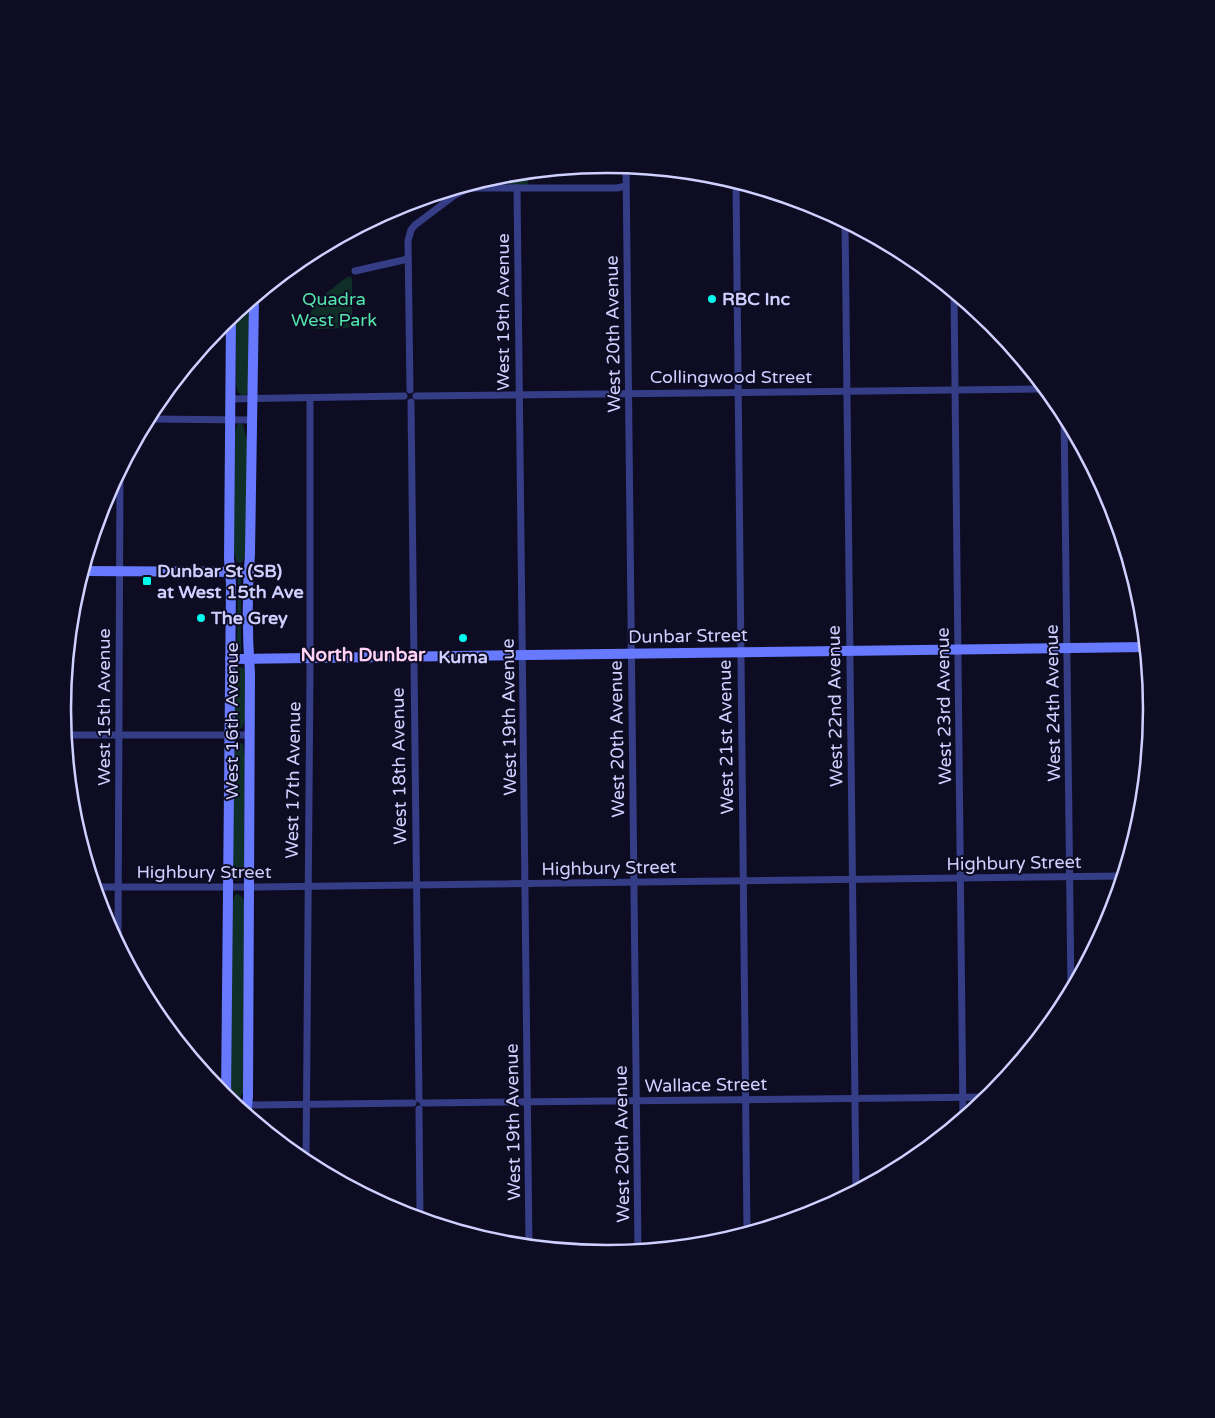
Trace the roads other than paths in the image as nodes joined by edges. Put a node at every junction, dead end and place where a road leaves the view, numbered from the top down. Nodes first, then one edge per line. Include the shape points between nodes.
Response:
1 (626, 174) edge
2 (626, 186) junction
3 (482, 188) edge
4 (517, 188) junction
5 (736, 189) edge
6 (455, 195) edge
7 (845, 228) edge
8 (408, 259) junction
9 (355, 272) dead end
10 (954, 300) edge
11 (254, 306) edge
12 (231, 327) edge
13 (1037, 389) edge
14 (955, 390) junction
15 (846, 391) junction
16 (738, 392) junction
17 (629, 393) junction
18 (519, 395) junction
19 (412, 396) junction
20 (310, 398) junction
21 (230, 399) junction
22 (252, 399) junction
23 (157, 419) edge
24 (230, 420) junction
25 (252, 420) junction
26 (1064, 429) edge
27 (120, 487) edge
28 (90, 571) edge
29 (120, 571) junction
30 (230, 572) junction
31 (248, 572) junction
32 (1140, 647) edge
33 (1067, 648) junction
34 (958, 650) junction
35 (740, 652) junction
36 (849, 652) junction
37 (631, 653) junction
38 (523, 654) junction
39 (413, 657) junction
40 (249, 658) junction
41 (310, 658) junction
42 (230, 659) junction
43 (72, 735) edge
44 (119, 735) junction
45 (229, 735) junction
46 (249, 735) junction
47 (1116, 876) edge
48 (1070, 877) junction
49 (961, 878) junction
50 (851, 880) junction
51 (742, 881) junction
52 (634, 882) junction
53 (525, 884) junction
54 (416, 885) junction
55 (102, 886) edge
56 (307, 886) junction
57 (118, 887) junction
58 (229, 887) junction
59 (248, 887) junction
60 (118, 927) edge
61 (1071, 979) edge
62 (226, 1086) edge
63 (963, 1097) junction
64 (977, 1097) edge
65 (855, 1098) junction
66 (745, 1100) junction
67 (636, 1101) junction
68 (528, 1103) junction
69 (418, 1104) junction
70 (247, 1105) edge
71 (306, 1105) junction
72 (251, 1110) edge
73 (963, 1110) edge
74 (306, 1152) edge
75 (856, 1184) edge
76 (420, 1211) edge
77 (747, 1227) edge
78 (530, 1240) edge
79 (638, 1244) edge

1 - 2 street, West 20th Avenue
2 - 4 street
2 - 17 street, West 20th Avenue
3 - 4 street, West 18th Avenue
4 - 18 street, West 19th Avenue
5 - 16 street, West 21st Avenue
6 - 8 street, West 18th Avenue via 415,225 409,237
7 - 15 street, West 22nd Avenue
8 - 9 street
8 - 19 street, West 18th Avenue
10 - 14 street, West 23rd Avenue
11 - 22 main road, West 16th Avenue
12 - 21 main road, West 16th Avenue
13 - 14 street, Collingwood Street
14 - 15 street, Collingwood Street
14 - 34 street, West 23rd Avenue
15 - 16 street, Collingwood Street
15 - 36 street, West 22nd Avenue
16 - 17 street, Collingwood Street
16 - 35 street, West 21st Avenue
17 - 18 street, Collingwood Street
17 - 37 street, West 20th Avenue
18 - 19 street, Collingwood Street
18 - 38 street, West 19th Avenue
19 - 20 street via 407,401 404,396
19 - 39 street, West 18th Avenue
20 - 22 street
20 - 41 street, West 17th Avenue
21 - 22 street
21 - 24 main road, West 16th Avenue
22 - 25 main road, West 16th Avenue
23 - 24 street
24 - 25 street
24 - 30 main road, West 16th Avenue
25 - 31 main road, West 16th Avenue
26 - 33 street, West 24th Avenue
27 - 29 street, West 15th Avenue
28 - 29 main road
29 - 30 main road
29 - 44 street, West 15th Avenue
30 - 31 main road
30 - 42 main road, West 16th Avenue
31 - 40 main road, West 16th Avenue
32 - 33 main road, Dunbar Street
33 - 34 main road, Dunbar Street
33 - 48 street, West 24th Avenue
34 - 36 main road, Dunbar Street
34 - 49 street, West 23rd Avenue
35 - 36 main road, Dunbar Street
35 - 37 main road, Dunbar Street
35 - 51 street, West 21st Avenue
36 - 50 street, West 22nd Avenue
37 - 38 main road, Dunbar Street
37 - 52 street, West 20th Avenue
38 - 39 main road, Dunbar Street
38 - 53 street, West 19th Avenue
39 - 41 main road, Dunbar Street
39 - 54 street, West 18th Avenue
40 - 41 main road, Dunbar Street
40 - 42 main road, Dunbar Street
40 - 46 main road, West 16th Avenue
41 - 56 street, West 17th Avenue
42 - 45 main road, West 16th Avenue
43 - 44 street
44 - 45 street
44 - 57 street, West 15th Avenue
45 - 46 street
45 - 58 main road, West 16th Avenue
46 - 59 main road, West 16th Avenue
47 - 48 street, Highbury Street
48 - 49 street, Highbury Street
48 - 61 street, West 24th Avenue
49 - 50 street, Highbury Street
49 - 63 street, West 23rd Avenue
50 - 51 street, Highbury Street
50 - 65 street, West 22nd Avenue
51 - 52 street, Highbury Street
51 - 66 street, West 21st Avenue
52 - 53 street, Highbury Street
52 - 67 street, West 20th Avenue
53 - 54 street, Highbury Street
53 - 68 street, West 19th Avenue
54 - 56 street, Highbury Street
54 - 69 street, West 18th Avenue
55 - 57 street, Highbury Street
56 - 59 street, Highbury Street
56 - 71 street, West 17th Avenue
57 - 58 street, Highbury Street
57 - 60 street, West 15th Avenue
58 - 59 street, Highbury Street
58 - 62 main road, West 16th Avenue
59 - 70 main road, West 16th Avenue
63 - 64 street, Wallace Street
63 - 65 street, Wallace Street
63 - 73 street, West 23rd Avenue
65 - 66 street, Wallace Street
65 - 75 street, West 22nd Avenue
66 - 67 street, Wallace Street
66 - 77 street, West 21st Avenue
67 - 68 street, Wallace Street
67 - 79 street, West 20th Avenue
68 - 69 street, Wallace Street
68 - 78 street, West 19th Avenue
69 - 71 street, Wallace Street
69 - 76 street, West 18th Avenue
71 - 72 street, Wallace Street
71 - 74 street, West 17th Avenue

